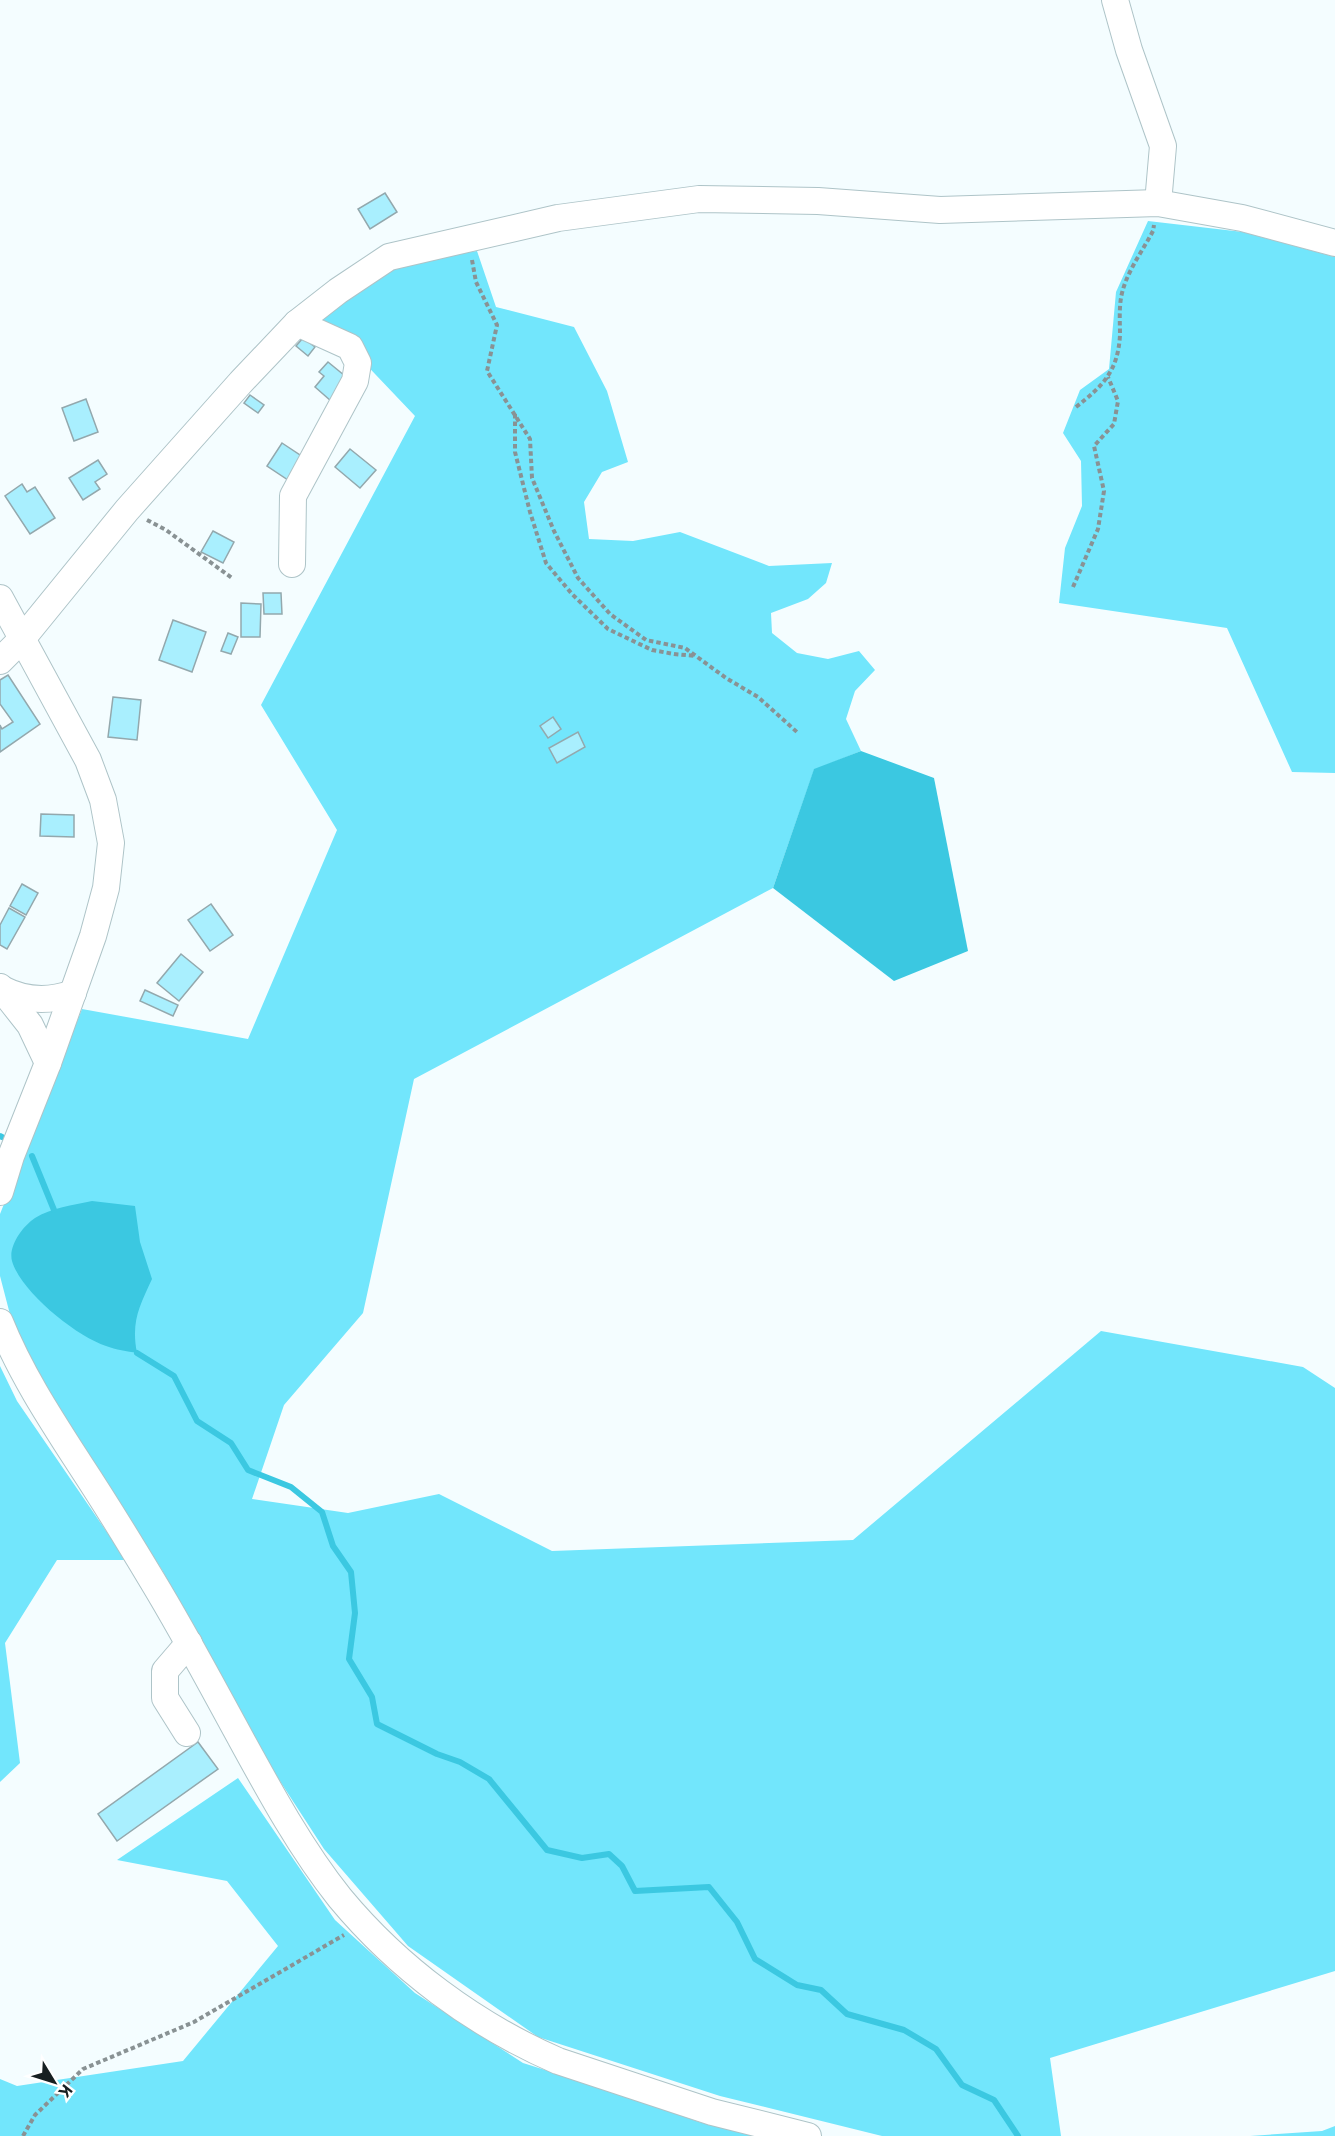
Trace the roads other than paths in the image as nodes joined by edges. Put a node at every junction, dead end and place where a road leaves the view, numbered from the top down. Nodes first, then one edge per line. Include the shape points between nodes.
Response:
1 (1115, 0) edge
2 (1158, 203) junction
3 (1335, 243) edge
4 (297, 322) junction
5 (292, 564) dead end
6 (0, 598) edge
7 (22, 639) junction
8 (0, 661) edge
9 (1, 988) edge
10 (73, 993) junction
11 (48, 1064) junction
12 (0, 1192) edge
13 (0, 1322) edge
14 (189, 1643) junction
15 (187, 1733) dead end
16 (808, 2136) edge

1 - 2 street via 1163,146
2 - 3 street via 1242,218
2 - 4 street via 940,210 818,201 699,199 558,218 389,258
4 - 5 street via 350,347 358,363 355,381 293,496
4 - 7 street via 127,510
6 - 7 street
7 - 8 street
7 - 10 street via 88,760 103,800 111,843 106,888
9 - 10 street via 36,1000
9 - 11 street via 30,1025
10 - 11 street
11 - 12 street
13 - 14 street via 44,1409
14 - 15 street via 165,1671 165,1698
14 - 16 street via 282,1810 332,1887 363,1924 433,1987 479,2020 558,2061 712,2112

